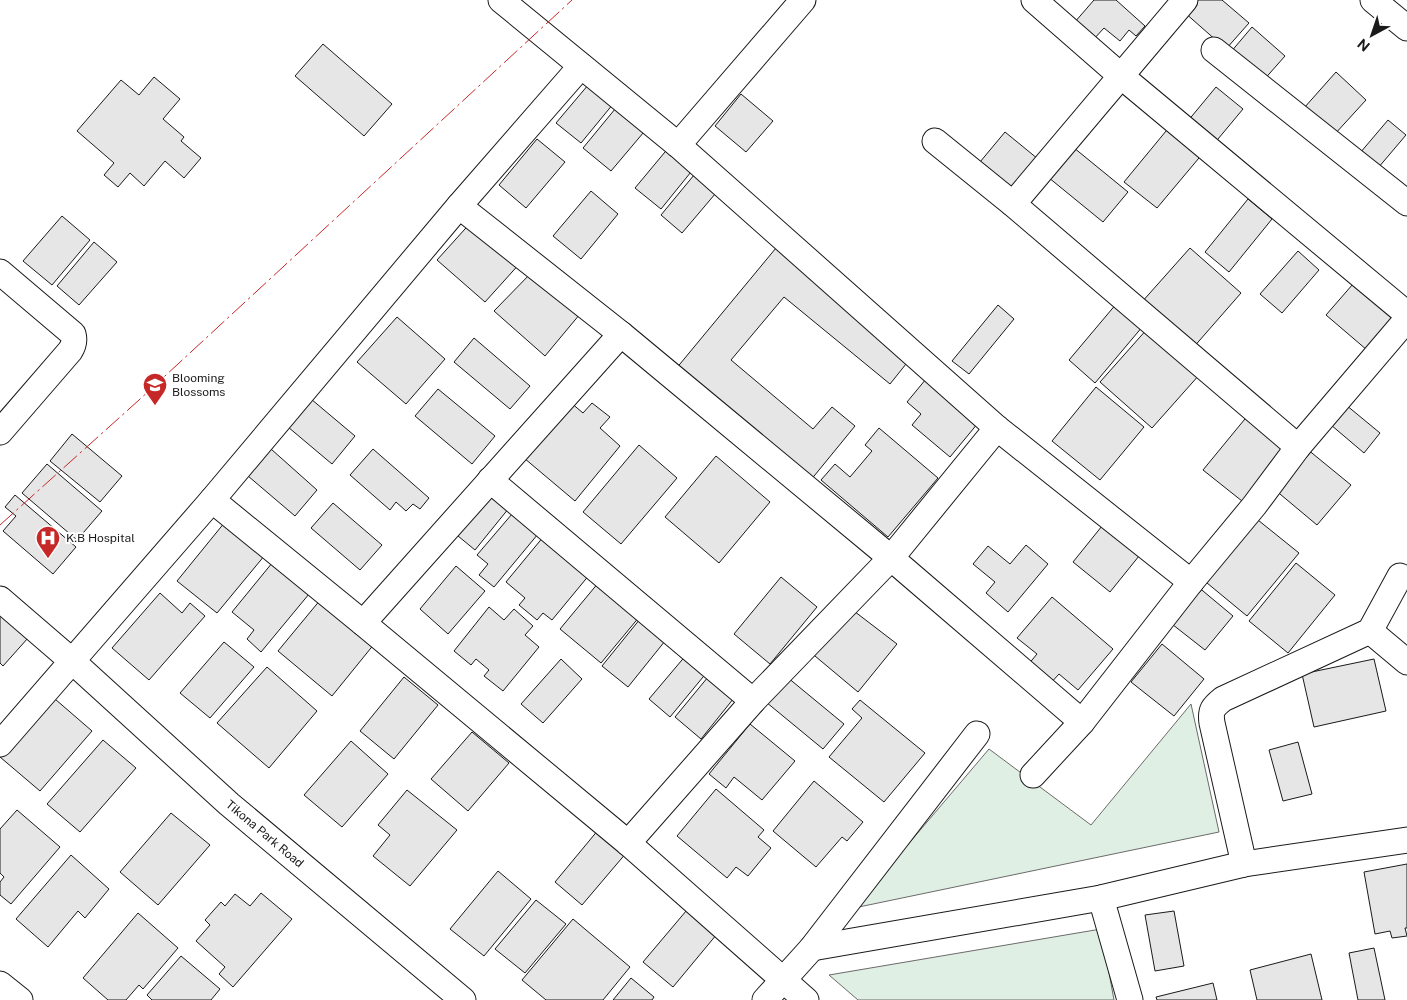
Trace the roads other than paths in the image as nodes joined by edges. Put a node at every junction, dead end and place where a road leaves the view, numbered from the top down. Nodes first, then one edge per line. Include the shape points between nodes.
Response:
1 (501, 0) edge
2 (803, 0) edge
3 (1034, 0) edge
4 (1185, 0) edge
5 (1373, 0) edge
6 (1407, 28) edge
7 (1214, 50) dead end
8 (581, 66) junction
9 (1121, 76) junction
10 (935, 142) dead end
11 (678, 146) junction
12 (1407, 203) edge
13 (1013, 204) junction
14 (459, 206) junction
15 (0, 272) edge
16 (1407, 314) edge
17 (1407, 319) edge
18 (621, 334) junction
19 (997, 428) junction
20 (0, 432) edge
21 (1298, 447) junction
22 (490, 480) junction
23 (212, 500) junction
24 (891, 558) junction
25 (1400, 576) dead end
26 (1190, 582) junction
27 (0, 599) edge
28 (363, 623) junction
29 (1370, 631) junction
30 (72, 661) junction
31 (1407, 662) edge
32 (753, 701) junction
33 (1082, 722) junction
34 (977, 734) dead end
35 (0, 744) edge
36 (1033, 775) dead end
37 (1407, 840) edge
38 (628, 843) junction
39 (1244, 864) junction
40 (1101, 898) junction
41 (812, 948) junction
42 (783, 980) junction
43 (0, 984) edge
44 (20, 1000) edge
45 (463, 1000) edge
46 (765, 1000) edge
47 (806, 1000) edge
48 (1130, 1000) edge

1 - 8 street
2 - 11 street
3 - 9 street
4 - 9 street
5 - 6 street
7 - 12 street
8 - 11 street
8 - 14 street
9 - 13 street
9 - 16 street
10 - 13 street
11 - 19 street
13 - 21 street
14 - 18 street
14 - 23 street
15 - 20 street via 74,338 70,351
17 - 21 street
18 - 22 street
18 - 24 street
19 - 24 street
19 - 26 street
21 - 26 street
22 - 28 street
22 - 32 street
23 - 28 street
23 - 30 street
24 - 32 street
24 - 33 street
25 - 29 street
26 - 33 street
27 - 30 street, Tikona Park Road
28 - 38 street
29 - 31 street
29 - 39 street via 1214,706 1212,723
30 - 35 street
30 - 45 street, Tikona Park Road via 229,804
32 - 38 street
33 - 36 street
34 - 41 street
37 - 39 street
38 - 42 street
39 - 40 street
40 - 41 street
40 - 48 street
41 - 42 street
42 - 46 street
42 - 47 street
43 - 44 street

